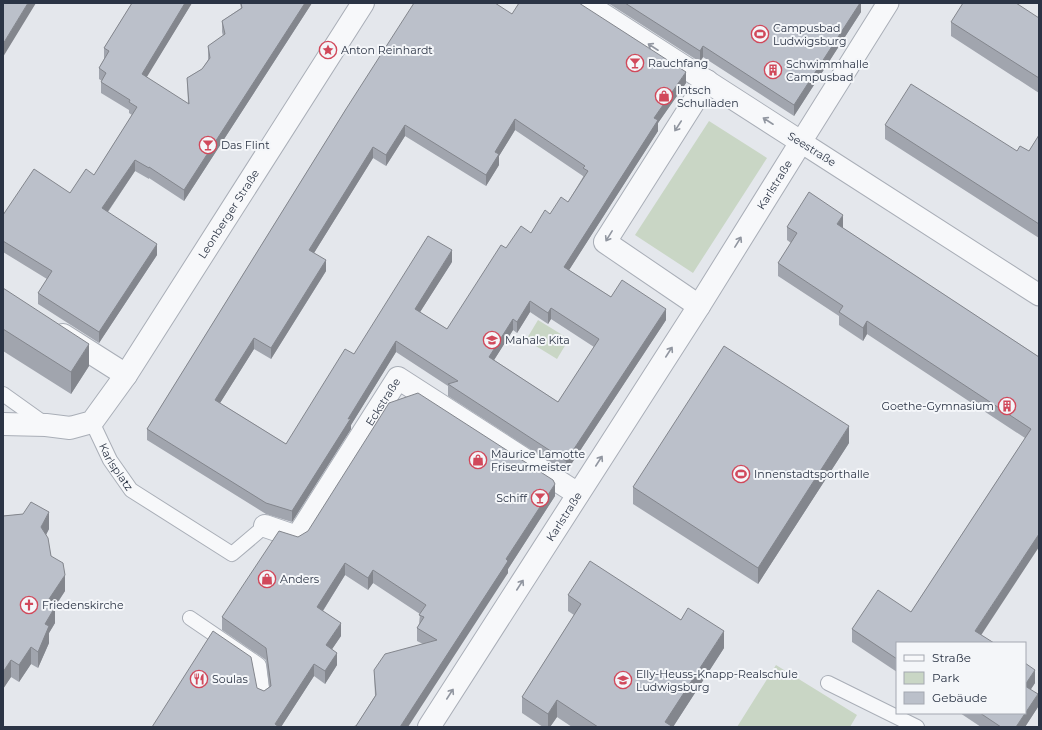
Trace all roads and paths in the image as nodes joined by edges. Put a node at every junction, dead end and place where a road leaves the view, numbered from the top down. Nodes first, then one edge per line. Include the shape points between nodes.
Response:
1 (363, 3) edge
2 (585, 3) edge
3 (888, 3) edge
4 (707, 81) junction
5 (801, 142) junction
6 (1039, 295) edge
7 (699, 306) junction
8 (48, 325) edge
9 (126, 375) junction
10 (3, 394) edge
11 (92, 422) junction
12 (3, 424) edge
13 (46, 425) junction
14 (578, 494) junction
15 (265, 526) joint
16 (190, 618) dead end
17 (828, 683) dead end
18 (263, 695) edge
19 (429, 727) edge
20 (917, 727) edge

1 - 9 street, Leonberger Straße
4 -> 2 street, Seestraße
3 - 5 street, Karlstraße
5 -> 4 street, Seestraße
4 -> 7 street via 605,242
5 - 6 street, Seestraße
7 -> 5 street, Karlstraße
14 -> 7 street, Karlstraße
8 - 9 street
9 - 11 street, Leonberger Straße
10 - 13 lane
11 - 13 street via 70,428
11 - 15 lane, Karlsplatz via 110,460 131,490 232,554
12 - 13 street
14 - 15 street, Eckstraße via 398,378 297,537
19 -> 14 street, Karlstraße
16 - 18 lane via 259,665
17 - 20 lane

